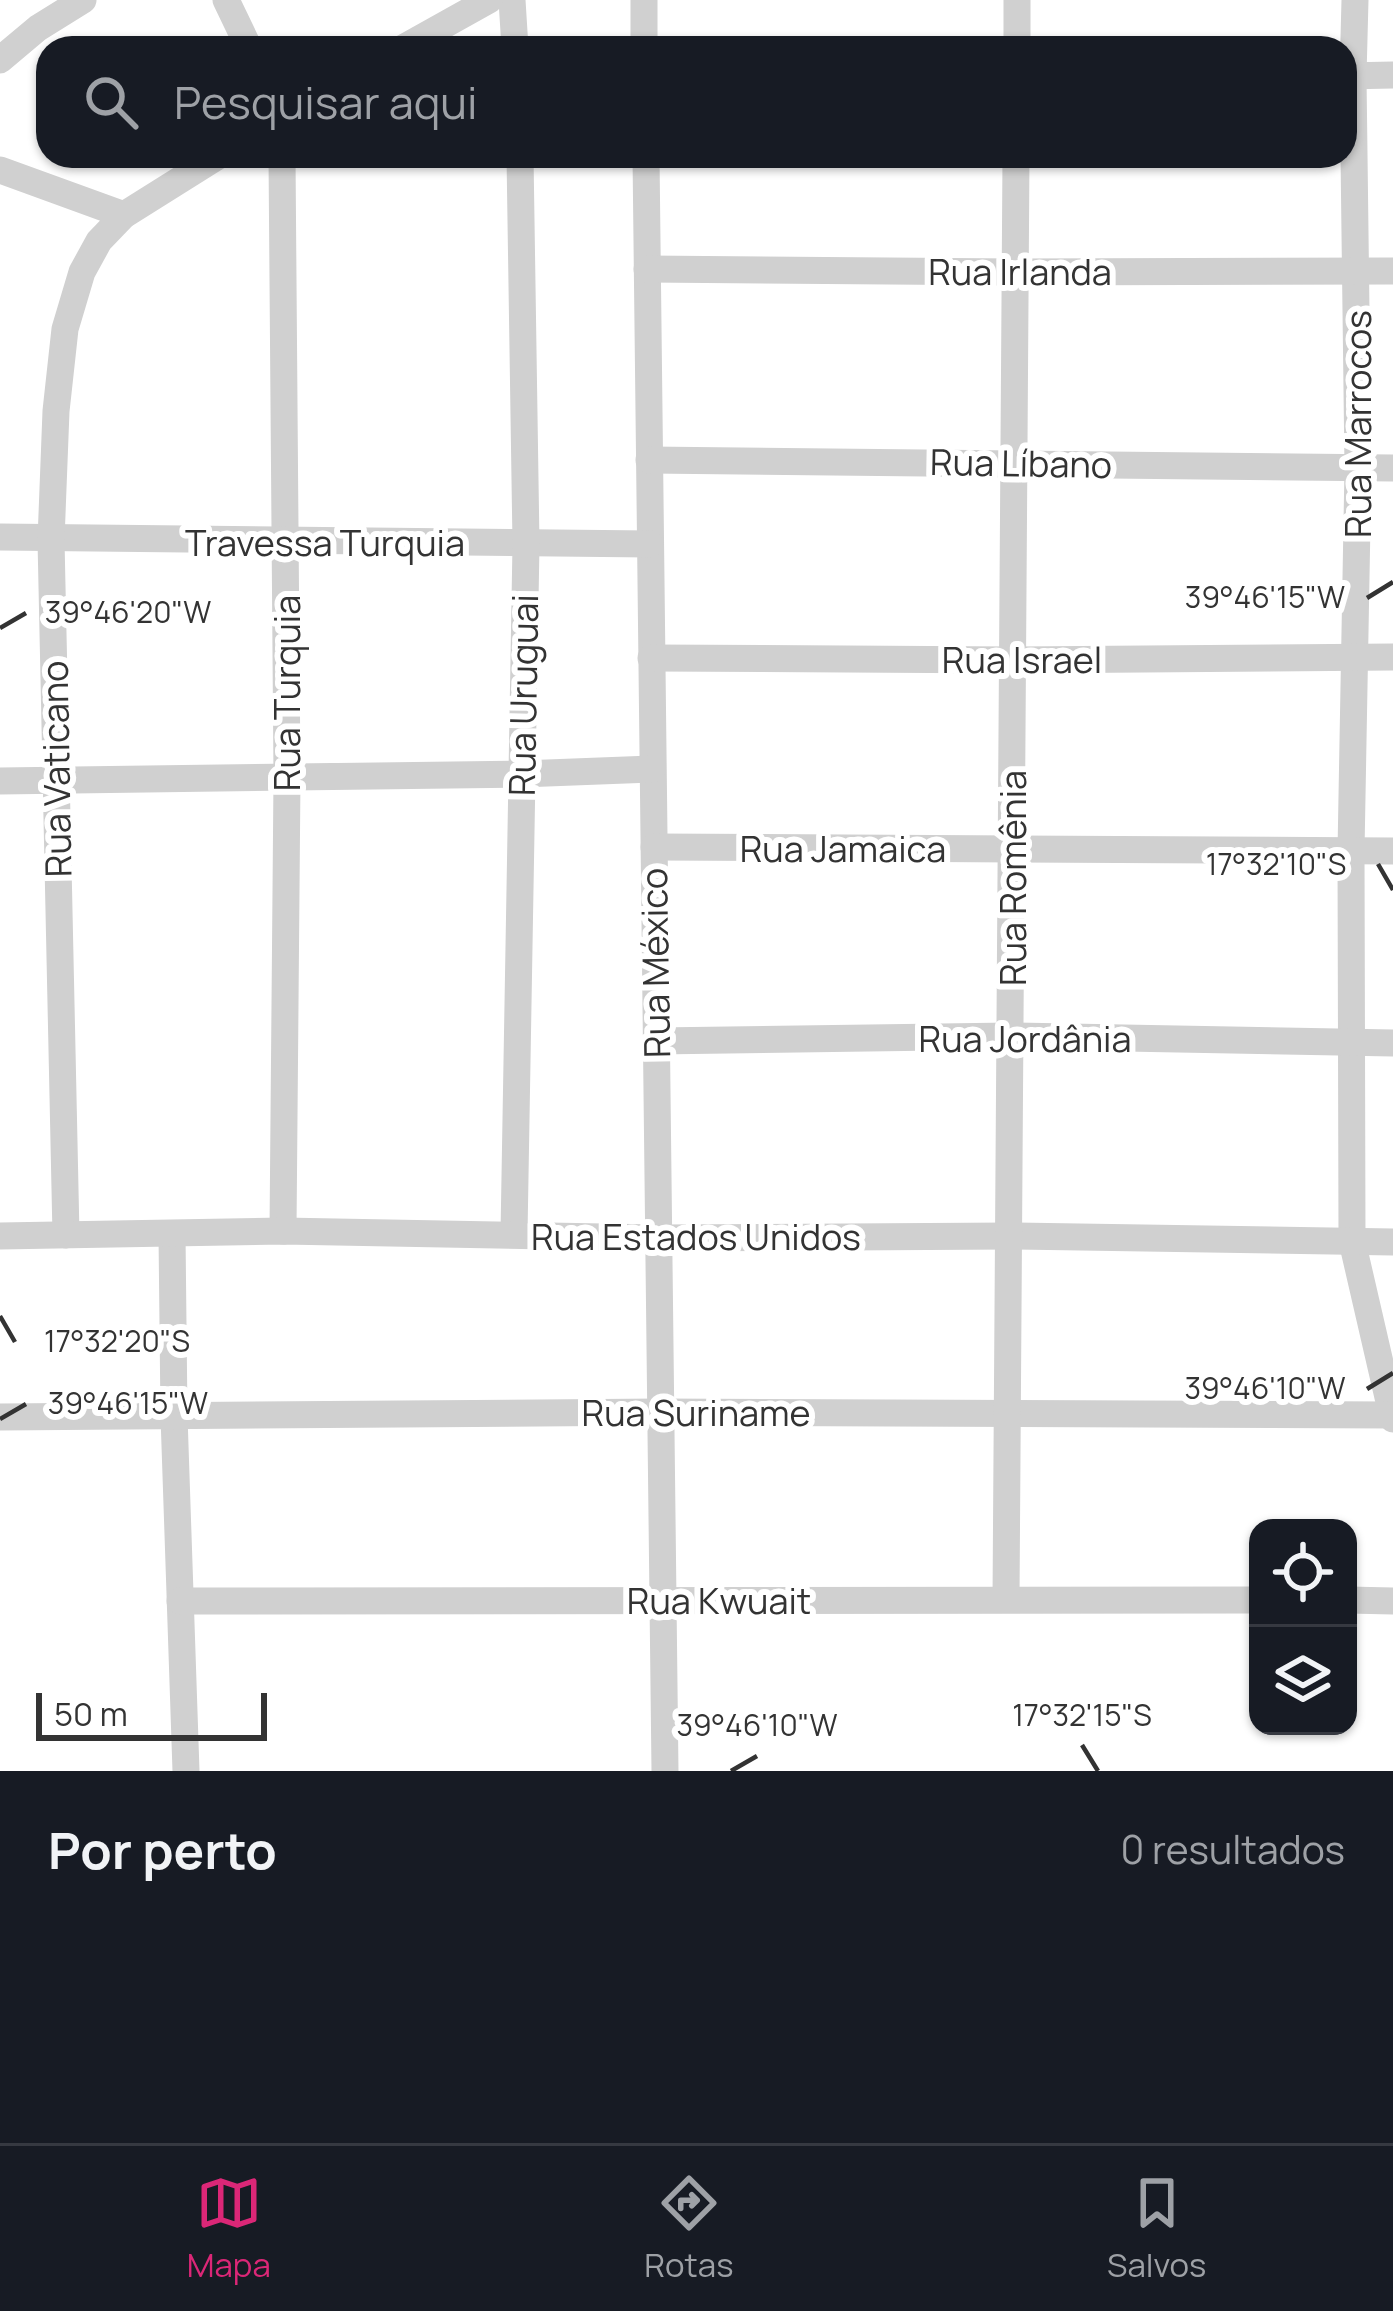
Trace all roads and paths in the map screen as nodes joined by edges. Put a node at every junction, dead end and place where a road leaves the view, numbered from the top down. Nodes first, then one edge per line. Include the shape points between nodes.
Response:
1 (83, 0) edge
2 (226, 0) edge
3 (489, 0) edge
4 (512, 0) edge
5 (644, 0) edge
6 (1017, 0) edge
7 (1355, 0) edge
8 (243, 36) edge
9 (424, 36) edge
10 (514, 36) edge
11 (644, 36) edge
12 (1017, 36) edge
13 (1352, 36) edge
14 (0, 60) edge
15 (1393, 75) edge
16 (1357, 76) edge
17 (199, 168) edge
18 (282, 168) edge
19 (520, 168) edge
20 (646, 168) edge
21 (1016, 168) edge
22 (1352, 168) edge
23 (0, 170) edge
24 (124, 214) junction
25 (647, 268) junction
26 (1356, 269) junction
27 (1393, 271) edge
28 (1016, 272) junction
29 (649, 460) junction
30 (1014, 463) junction
31 (1358, 468) junction
32 (1393, 468) edge
33 (0, 537) edge
34 (51, 540) junction
35 (285, 542) junction
36 (526, 544) junction
37 (650, 544) junction
38 (1357, 656) junction
39 (1393, 657) edge
40 (651, 658) junction
41 (1013, 660) junction
42 (652, 769) junction
43 (521, 774) junction
44 (287, 777) junction
45 (0, 781) edge
46 (56, 781) junction
47 (654, 847) junction
48 (1012, 848) junction
49 (1351, 851) junction
50 (1393, 851) edge
51 (1011, 1036) junction
52 (656, 1041) junction
53 (1352, 1043) junction
54 (1393, 1043) edge
55 (283, 1231) junction
56 (66, 1234) junction
57 (172, 1234) junction
58 (514, 1234) junction
59 (0, 1236) edge
60 (1010, 1236) junction
61 (658, 1238) junction
62 (1352, 1241) junction
63 (1393, 1242) edge
64 (660, 1412) junction
65 (1007, 1413) junction
66 (174, 1416) junction
67 (0, 1417) edge
68 (1393, 1417) edge
69 (1006, 1599) junction
70 (180, 1600) junction
71 (1249, 1600) edge
72 (1357, 1600) edge
73 (662, 1601) junction
74 (1393, 1601) edge
75 (186, 1771) edge
76 (664, 1771) edge

1 - 14 street
2 - 8 street
3 - 9 street
4 - 10 street
5 - 11 street
6 - 12 street
7 - 13 street, Rua Marrocos
15 - 16 street
17 - 24 street, Rua Vaticano
18 - 35 street, Rua Turquia
19 - 36 street, Rua Uruguai
20 - 25 street, Rua México
21 - 28 street, Rua Romênia
22 - 26 street, Rua Marrocos
23 - 24 street
24 - 34 street, Rua Vaticano via 82,272 65,329
25 - 28 street, Rua Irlanda
25 - 29 street, Rua México
26 - 27 street, Rua Irlanda
26 - 28 street, Rua Irlanda
26 - 31 street, Rua Marrocos
28 - 30 street, Rua Romênia
29 - 30 street, Rua Líbano
29 - 37 street, Rua México
30 - 31 street, Rua Líbano
30 - 41 street, Rua Romênia
31 - 32 street, Rua Líbano
31 - 38 street, Rua Marrocos
33 - 34 street, Travessa Turquia
34 - 35 street, Travessa Turquia
34 - 46 street, Rua Vaticano
35 - 36 street, Travessa Turquia
35 - 44 street, Rua Turquia
36 - 37 street, Travessa Turquia
36 - 43 street, Rua Uruguai
37 - 40 street, Rua México
38 - 39 street, Rua Israel
38 - 41 street, Rua Israel
38 - 49 street, Rua Marrocos
40 - 41 street, Rua Israel
40 - 42 street, Rua México
41 - 48 street, Rua Romênia
42 - 43 street
42 - 47 street, Rua México
43 - 44 street
43 - 58 street, Rua Uruguai
44 - 46 street
44 - 55 street, Rua Turquia
45 - 46 street
46 - 56 street, Rua Vaticano
47 - 48 street, Rua Jamaica
47 - 52 street, Rua México
48 - 49 street, Rua Jamaica
48 - 51 street, Rua Romênia
49 - 50 street, Rua Jamaica
49 - 53 street, Rua Marrocos
51 - 52 street, Rua Jordânia
51 - 53 street, Rua Jordânia
51 - 60 street, Rua Romênia
52 - 61 street, Rua México
53 - 54 street, Rua Jordânia
53 - 62 street, Rua Marrocos
55 - 57 street, Rua Estados Unidos
55 - 58 street, Rua Estados Unidos
56 - 57 street, Rua Estados Unidos
56 - 59 street, Rua Estados Unidos
57 - 66 street
58 - 61 street, Rua Estados Unidos
60 - 61 street, Rua Estados Unidos
60 - 62 street, Rua Estados Unidos
60 - 65 street, Rua Romênia
61 - 64 street, Rua México
62 - 63 street, Rua Estados Unidos
62 - 68 street, Rua Marrocos
64 - 65 street, Rua Suriname
64 - 66 street, Rua Suriname
64 - 73 street, Rua México
65 - 68 street, Rua Suriname
65 - 69 street, Rua Romênia
66 - 67 street, Rua Suriname
66 - 70 street
69 - 71 street, Rua Kwuait
69 - 73 street, Rua Kwuait
70 - 73 street, Rua Kwuait
70 - 75 street
72 - 74 street
73 - 76 street, Rua México

